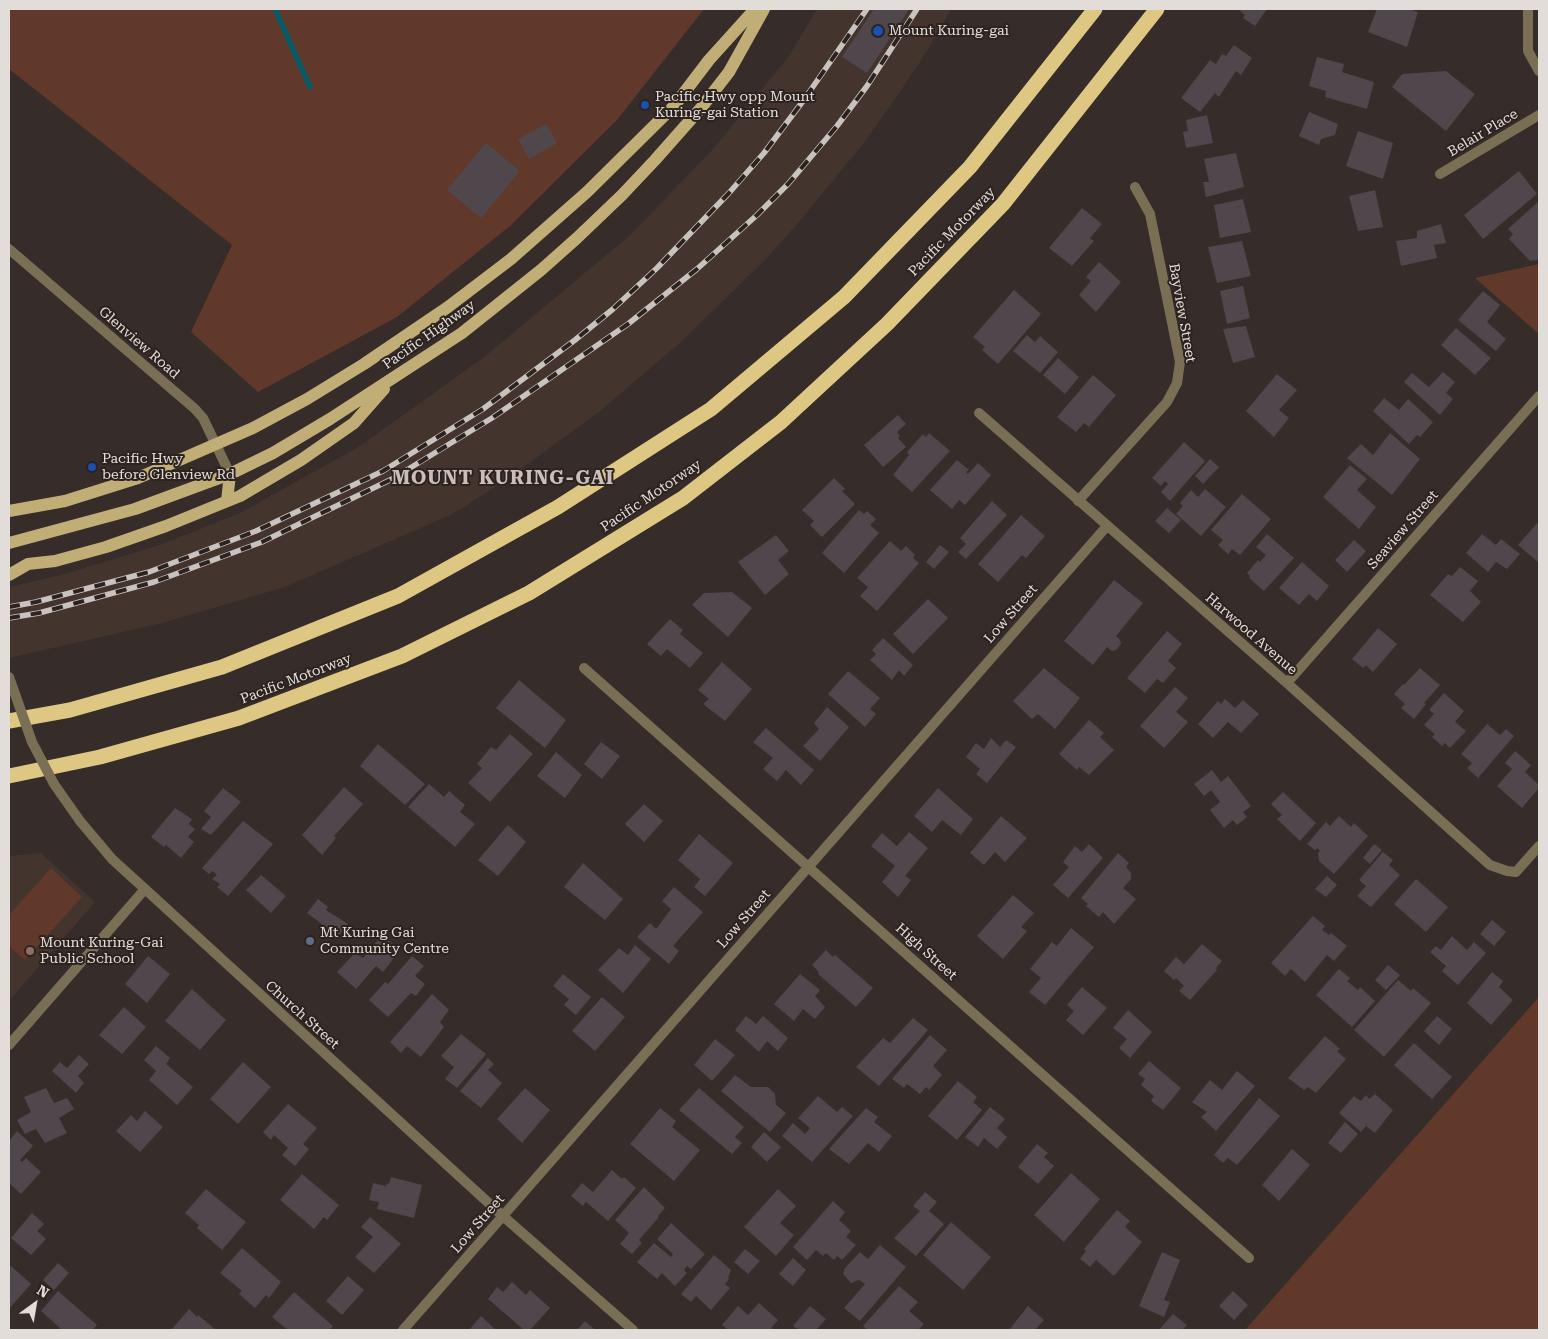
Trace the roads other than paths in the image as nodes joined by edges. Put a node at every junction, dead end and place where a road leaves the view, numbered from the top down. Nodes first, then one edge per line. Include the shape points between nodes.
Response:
1 (755, 9) edge
2 (764, 9) edge
3 (1095, 9) edge
4 (1157, 9) edge
5 (1528, 9) edge
6 (1539, 71) edge
7 (1539, 115) edge
8 (1440, 174) dead end
9 (1135, 187) dead end
10 (9, 249) edge
11 (393, 377) junction
12 (1539, 396) edge
13 (979, 413) dead end
14 (217, 444) junction
15 (230, 474) junction
16 (1078, 501) junction
17 (227, 502) junction
18 (9, 511) edge
19 (1107, 526) junction
20 (9, 543) edge
21 (9, 575) edge
22 (584, 668) dead end
23 (9, 677) edge
24 (1287, 683) junction
25 (9, 721) edge
26 (9, 776) edge
27 (1539, 846) edge
28 (808, 866) junction
29 (145, 889) junction
30 (9, 1045) edge
31 (504, 1217) junction
32 (1249, 1258) dead end
33 (403, 1330) edge
34 (633, 1330) edge

1 - 14 main road, Pacific Highway via 643,138 511,259 364,364 307,399
2 - 11 main road, Pacific Highway via 729,72 701,108 622,195 577,238 462,333
3 - 25 highway via 970,167 844,297 711,409 558,507 398,596 222,667 70,710
4 - 26 highway, Pacific Motorway via 1003,204 887,324 781,422 682,498 529,593 402,656 238,718 100,757
5 - 6 street via 1528,51
7 - 8 street, Belair Place
9 - 16 street, Bayview Street via 1150,214 1180,362 1177,383 1167,402
10 - 14 street, Glenview Road via 195,409 204,418
11 - 15 main road, Pacific Highway via 273,453
11 - 17 main road via 354,423 302,460
12 - 24 street, Seaview Street
13 - 16 street, Harwood Avenue
14 - 15 street, Glenview Road
14 - 18 main road, Pacific Highway via 138,478 65,501
15 - 17 main road
15 - 20 main road, Pacific Highway via 136,509
16 - 19 street, Harwood Avenue
17 - 21 main road via 106,547 56,561 28,564
19 - 24 street, Harwood Avenue
19 - 28 street, Low Street
22 - 28 street, High Street
23 - 29 street, Church Street, bridge via 32,742 54,784 112,859
24 - 27 street, Harwood Avenue via 1490,865 1516,872
28 - 31 street, Low Street
28 - 32 street, High Street
29 - 30 street
29 - 31 street, Church Street
31 - 33 street, Low Street
31 - 34 street, Church Street

